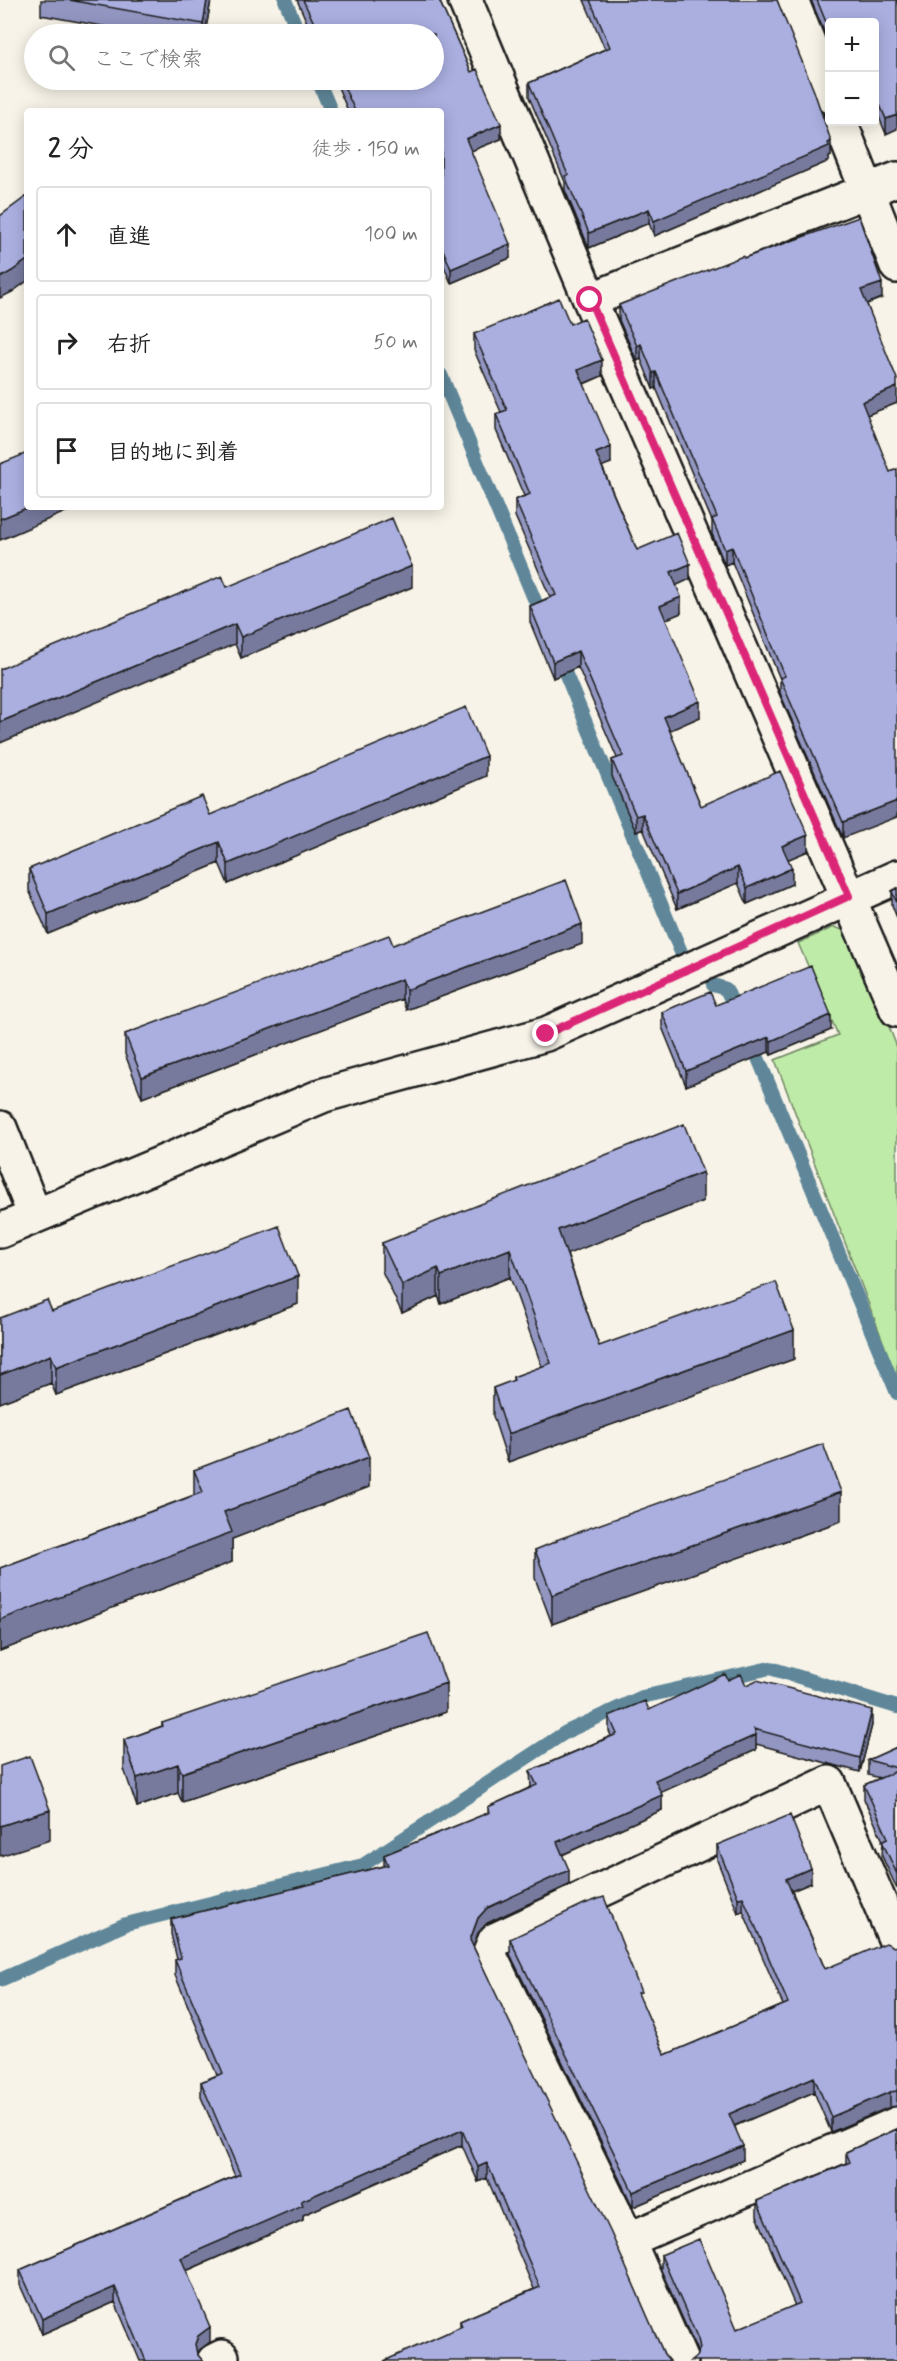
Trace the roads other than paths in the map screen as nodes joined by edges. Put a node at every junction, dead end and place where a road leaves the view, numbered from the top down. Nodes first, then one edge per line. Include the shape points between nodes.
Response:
1 (465, 0) edge
2 (791, 0) edge
3 (825, 84) edge
4 (842, 126) edge
5 (897, 179) edge
6 (867, 190) junction
7 (897, 266) edge
8 (590, 300) junction
9 (897, 877) edge
10 (849, 896) junction
11 (897, 1010) edge
12 (0, 1128) edge
13 (35, 1215) junction
14 (0, 1231) edge
15 (897, 1943) edge
16 (897, 2124) edge
17 (628, 2240) junction
18 (681, 2361) edge

1 - 8 street
2 - 3 street
4 - 6 street
5 - 6 street
6 - 7 street
6 - 8 street
8 - 10 street
9 - 10 street
10 - 11 street
10 - 13 street via 546,1034 324,1095
12 - 13 street
13 - 14 street
15 - 17 street via 829,1783 495,1940 489,1954
16 - 17 street
17 - 18 street

